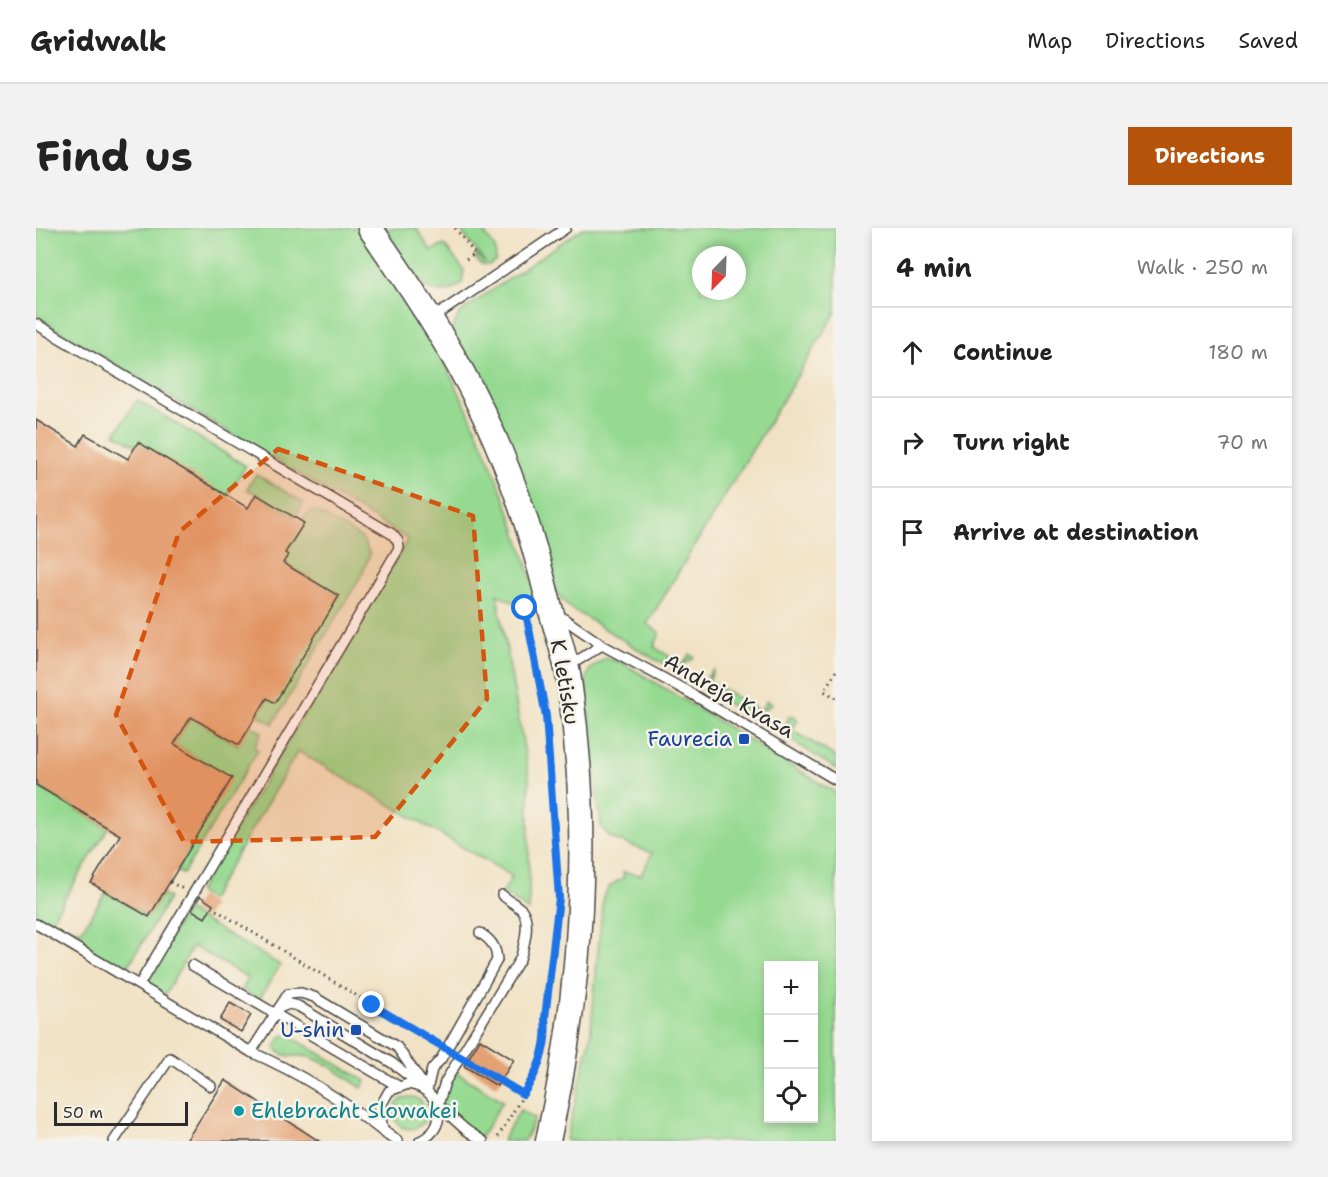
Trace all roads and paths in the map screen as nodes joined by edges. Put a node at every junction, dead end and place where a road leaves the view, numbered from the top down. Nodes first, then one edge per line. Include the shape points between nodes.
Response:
1 (370, 228) edge
2 (455, 228) edge
3 (566, 228) edge
4 (466, 260) dead end
5 (431, 319) junction
6 (36, 324) edge
7 (525, 608) dead end
8 (550, 609) junction
9 (602, 645) junction
10 (566, 667) junction
11 (836, 671) edge
12 (836, 698) edge
13 (836, 780) edge
14 (558, 887) dead end
15 (502, 895) dead end
16 (211, 907) dead end
17 (36, 924) edge
18 (480, 933) dead end
19 (555, 945) dead end
20 (192, 965) dead end
21 (139, 985) junction
22 (277, 1010) junction
23 (446, 1050) junction
24 (251, 1052) junction
25 (460, 1058) junction
26 (211, 1086) dead end
27 (398, 1086) junction
28 (427, 1090) junction
29 (523, 1094) junction
30 (438, 1105) junction
31 (498, 1137) dead end
32 (394, 1139) edge
33 (114, 1141) edge
34 (420, 1141) edge
35 (483, 1141) edge
36 (548, 1141) edge

1 - 5 street, K letisku
2 - 4 path via 475,254
3 - 5 lane
5 - 8 street, K letisku via 462,372 503,459 540,562
6 - 21 lane via 398,541 399,548
7 - 14 path via 546,716
8 - 9 lane, Andreja Kvasa
8 - 10 street, K letisku
9 - 10 lane
9 - 13 lane, Andreja Kvasa
10 - 36 street, K letisku via 580,801 583,881 566,1051
11 - 12 path via 824,691
15 - 25 lane via 522,911 526,920 525,945
16 - 23 path
17 - 21 lane
18 - 23 lane via 496,949 497,960
19 - 29 path via 539,1064
20 - 22 lane
21 - 24 lane
22 - 24 lane
22 - 27 lane
22 - 28 lane via 289,1004 298,1006 392,1063
22 - 28 lane via 288,994 314,997 397,1047
23 - 28 lane via 432,1069
24 - 32 lane via 288,1068 352,1107
25 - 29 path
25 - 30 lane via 445,1082
26 - 33 lane via 170,1058
27 - 28 lane via 418,1085
27 - 32 lane via 382,1099 379,1109 380,1120
28 - 30 lane
29 - 31 path
30 - 34 lane via 436,1126
30 - 35 lane

